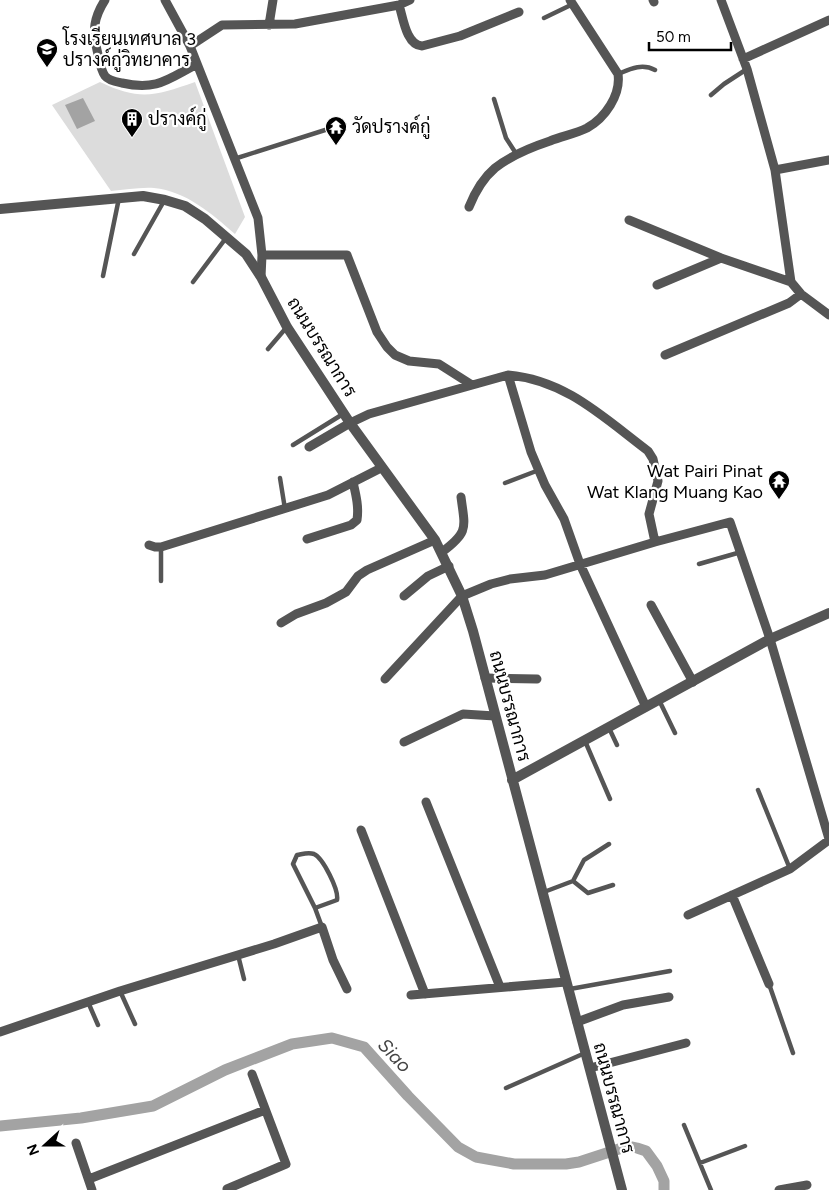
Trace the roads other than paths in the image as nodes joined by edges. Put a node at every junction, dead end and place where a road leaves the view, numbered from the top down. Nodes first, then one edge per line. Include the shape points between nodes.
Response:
1 (105, 0) edge
2 (165, 0) edge
3 (410, 0) edge
4 (721, 0) edge
5 (272, 1) edge
6 (572, 2) edge
7 (399, 4) junction
8 (519, 12) dead end
9 (544, 18) dead end
10 (829, 20) edge
11 (269, 25) junction
12 (190, 46) junction
13 (743, 59) junction
14 (197, 64) junction
15 (747, 69) junction
16 (655, 70) dead end
17 (618, 74) junction
18 (711, 95) dead end
19 (494, 99) dead end
20 (344, 124) dead end
21 (517, 155) junction
22 (234, 159) junction
23 (829, 160) edge
24 (775, 170) junction
25 (118, 198) junction
26 (165, 200) junction
27 (469, 207) dead end
28 (0, 209) edge
29 (629, 220) dead end
30 (227, 237) junction
31 (134, 254) dead end
32 (262, 255) junction
33 (721, 258) junction
34 (103, 276) dead end
35 (262, 278) junction
36 (193, 282) dead end
37 (791, 282) junction
38 (657, 285) dead end
39 (802, 294) junction
40 (829, 315) edge
41 (288, 327) junction
42 (268, 349) dead end
43 (664, 355) dead end
44 (508, 375) junction
45 (472, 384) junction
46 (344, 413) junction
47 (350, 423) junction
48 (293, 445) dead end
49 (309, 447) dead end
50 (381, 468) junction
51 (539, 470) junction
52 (280, 478) dead end
53 (353, 482) junction
54 (505, 483) dead end
55 (461, 497) dead end
56 (285, 508) junction
57 (307, 539) dead end
58 (435, 540) junction
59 (655, 542) junction
60 (148, 545) dead end
61 (161, 547) junction
62 (442, 552) junction
63 (741, 552) junction
64 (580, 564) junction
65 (699, 564) dead end
66 (449, 566) junction
67 (161, 581) dead end
68 (404, 596) dead end
69 (462, 596) junction
70 (652, 605) dead end
71 (829, 613) edge
72 (281, 624) dead end
73 (770, 639) junction
74 (485, 678) junction
75 (385, 679) dead end
76 (537, 679) dead end
77 (693, 682) junction
78 (659, 700) junction
79 (646, 707) junction
80 (495, 716) junction
81 (609, 728) junction
82 (676, 733) dead end
83 (585, 741) junction
84 (404, 742) dead end
85 (617, 745) dead end
86 (512, 780) junction
87 (758, 790) dead end
88 (610, 799) dead end
89 (426, 802) dead end
90 (361, 830) dead end
91 (829, 839) edge
92 (609, 844) dead end
93 (790, 870) junction
94 (573, 881) junction
95 (613, 885) dead end
96 (542, 893) junction
97 (732, 895) junction
98 (315, 908) junction
99 (688, 915) dead end
100 (322, 927) junction
101 (238, 955) junction
102 (670, 971) dead end
103 (244, 980) dead end
104 (769, 984) joint
105 (567, 986) junction
106 (500, 987) junction
107 (347, 989) dead end
108 (120, 991) junction
109 (425, 994) junction
110 (410, 995) dead end
111 (669, 997) dead end
112 (88, 1002) junction
113 (577, 1022) junction
114 (135, 1024) dead end
115 (98, 1025) dead end
116 (0, 1032) edge
117 (686, 1043) dead end
118 (585, 1053) junction
119 (793, 1053) dead end
120 (590, 1068) junction
121 (252, 1074) dead end
122 (506, 1088) dead end
123 (265, 1110) junction
124 (684, 1125) dead end
125 (76, 1143) dead end
126 (746, 1146) dead end
127 (700, 1163) junction
128 (89, 1179) junction
129 (807, 1186) dead end
130 (227, 1189) dead end
131 (92, 1190) edge
132 (622, 1190) edge
133 (710, 1190) edge
134 (780, 1190) edge

1 - 14 street via 93,28 102,70 109,79 147,87
2 - 12 street
3 - 7 street
4 - 13 street
5 - 11 street
6 - 9 lane
6 - 17 street
7 - 8 street via 406,30 417,46 460,36
7 - 11 street via 295,24
10 - 13 street
11 - 12 street via 222,25
12 - 14 street
13 - 15 street
14 - 22 street
15 - 18 lane
15 - 24 street
16 - 17 lane via 642,66
17 - 21 street via 614,100 601,117 587,128
19 - 21 lane via 506,138
20 - 22 lane
21 - 27 street via 484,178
22 - 32 street via 258,218
23 - 24 street
24 - 37 street
25 - 26 street, ถนนบรรณาการ via 143,196
25 - 28 street, ถนนบรรณาการ
25 - 34 lane
26 - 30 street, ถนนบรรณาการ via 185,206
26 - 31 lane
29 - 33 street
30 - 35 street, ถนนบรรณาการ via 246,254
30 - 36 lane
32 - 35 street
32 - 45 street via 347,255 377,332 387,347 409,362 439,364
33 - 37 street
33 - 38 street
35 - 41 street, ถนนบรรณาการ
37 - 39 street
39 - 40 street
39 - 43 street via 789,303
41 - 42 lane
41 - 46 street, ถนนบรรณาการ
44 - 45 street
44 - 51 street
44 - 59 street via 527,377 570,393 648,451 658,482 649,514
45 - 47 street via 369,414
46 - 47 street, ถนนบรรณาการ
46 - 48 lane
47 - 49 street
47 - 50 street, ถนนบรรณาการ
50 - 53 street
50 - 58 street, ถนนบรรณาการ
51 - 54 lane
51 - 64 street via 564,519
52 - 56 lane
53 - 56 street via 328,495
53 - 57 street via 357,520 351,525
55 - 62 street via 463,533
56 - 61 street
58 - 62 street, ถนนบรรณาการ
58 - 72 street via 367,570 346,592
59 - 63 street via 730,522
59 - 64 street
60 - 61 street
61 - 67 lane
62 - 66 street, ถนนบรรณาการ
63 - 65 lane
63 - 73 street
64 - 69 street via 545,575 491,584
64 - 79 street
66 - 68 street via 428,576
66 - 69 street, ถนนบรรณาการ
69 - 74 street, ถนนบรรณาการ
69 - 75 street
70 - 77 street
71 - 73 street
73 - 77 street
73 - 91 street
74 - 76 street
74 - 80 street, ถนนบรรณาการ
77 - 78 street
78 - 79 street
78 - 82 lane
79 - 81 street
80 - 84 street via 463,714
80 - 86 street, ถนนบรรณาการ
81 - 83 street
81 - 85 lane
83 - 86 street
83 - 88 lane
86 - 96 street, ถนนบรรณาการ
87 - 93 lane
89 - 106 street
90 - 109 street
91 - 93 street
92 - 94 lane via 584,860
93 - 97 street
94 - 95 lane via 588,894
94 - 96 lane
96 - 105 street, ถนนบรรณาการ
97 - 99 street
97 - 104 street
98 - 98 lane via 293,864 297,855 313,854 320,858 337,890 337,900
98 - 100 lane
100 - 101 street
100 - 107 street
101 - 103 lane
101 - 108 street
102 - 105 lane
104 - 119 lane
105 - 106 street
105 - 113 street, ถนนบรรณาการ
106 - 109 street
108 - 112 street
108 - 114 lane
109 - 110 street
111 - 113 street via 623,1005
112 - 115 lane
112 - 116 street
113 - 118 street, ถนนบรรณาการ
117 - 120 street
118 - 120 street, ถนนบรรณาการ
118 - 122 lane
120 - 132 street, ถนนบรรณาการ
121 - 123 street
123 - 128 street
123 - 130 street via 286,1164
124 - 127 lane
125 - 128 street
126 - 127 lane
127 - 133 lane
128 - 131 street
129 - 134 street

